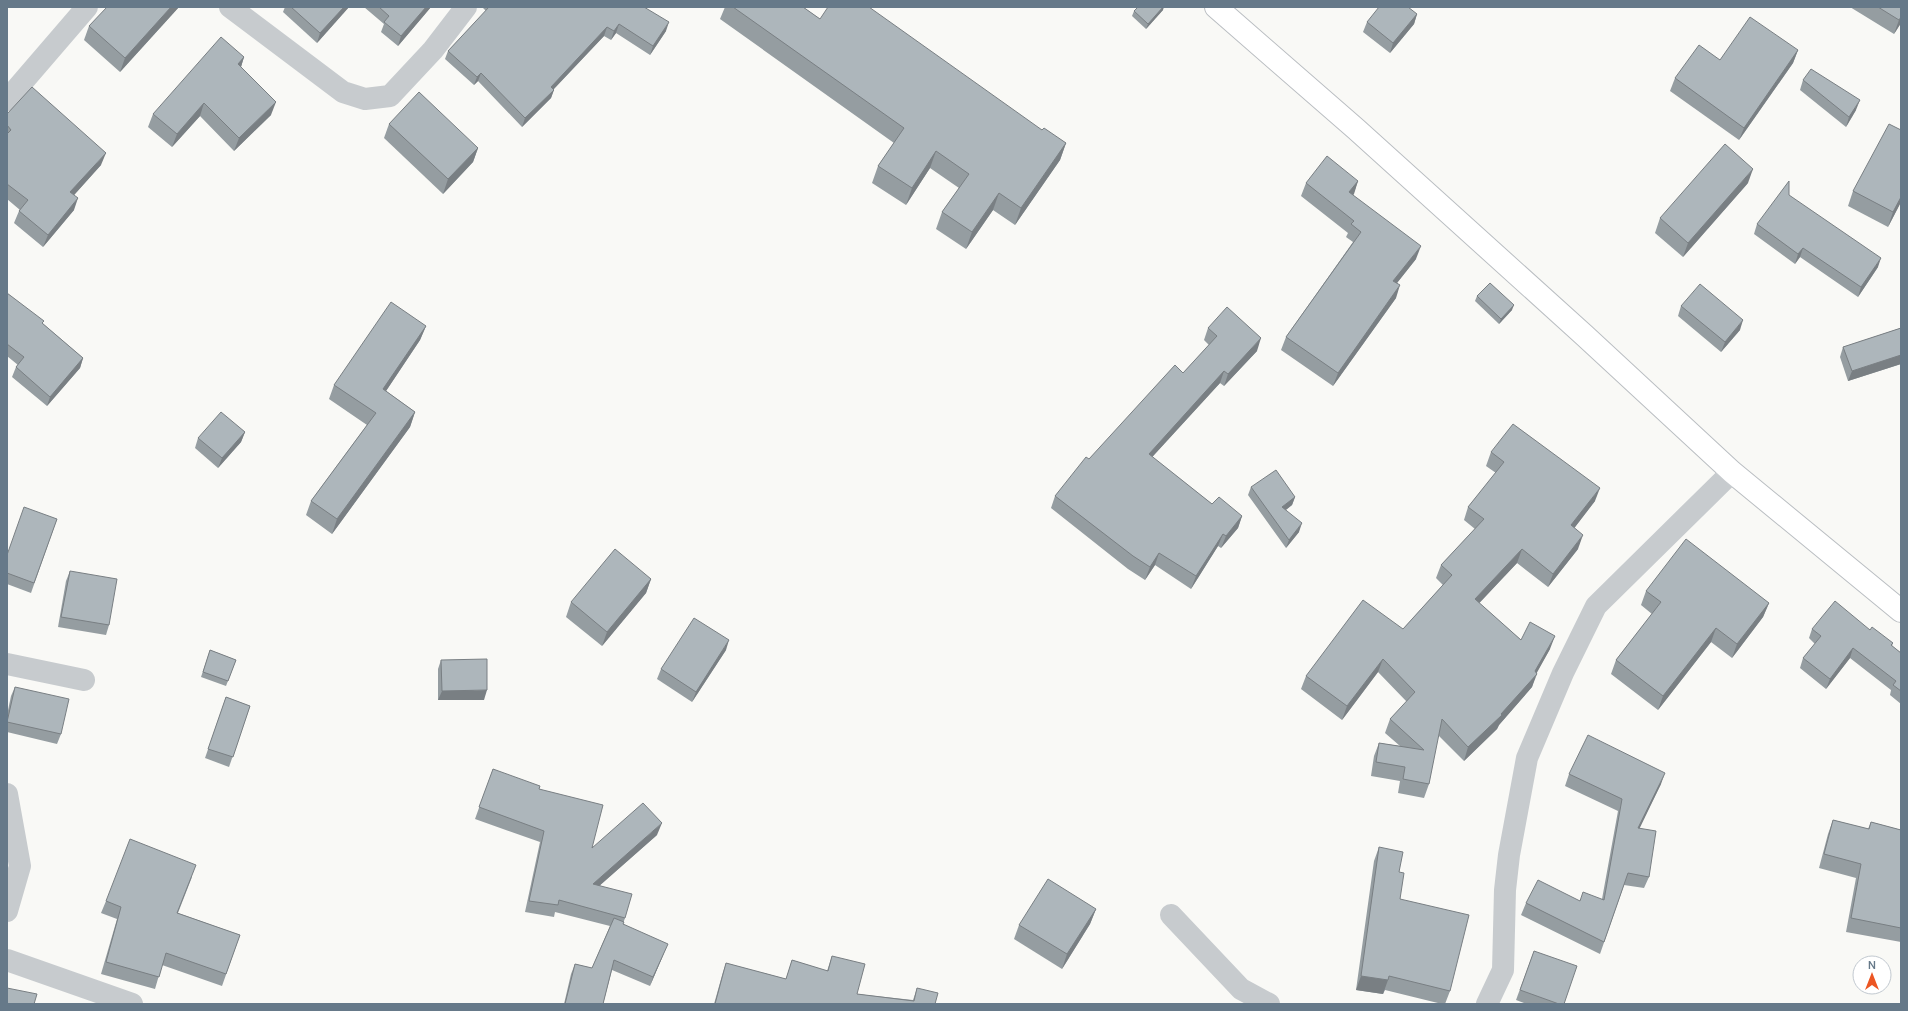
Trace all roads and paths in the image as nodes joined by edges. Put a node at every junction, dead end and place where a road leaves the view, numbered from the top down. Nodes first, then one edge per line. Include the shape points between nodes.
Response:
1 (87, 7) edge
2 (230, 7) edge
3 (466, 7) edge
4 (1216, 7) edge
5 (7, 100) edge
6 (1732, 472) junction
7 (1901, 611) edge
8 (7, 664) edge
9 (84, 680) dead end
10 (7, 794) edge
11 (7, 911) edge
12 (1171, 915) dead end
13 (7, 960) edge
14 (132, 1004) edge
15 (1269, 1004) edge
16 (1488, 1004) edge

1 - 5 street
2 - 3 street via 343,92 365,99 390,96 433,50
4 - 6 main road via 1362,134
6 - 7 main road
6 - 16 street via 1596,606 1563,673 1527,758 1508,862 1503,970
8 - 9 street
10 - 11 street via 20,866
12 - 15 street via 1241,989
13 - 14 street

